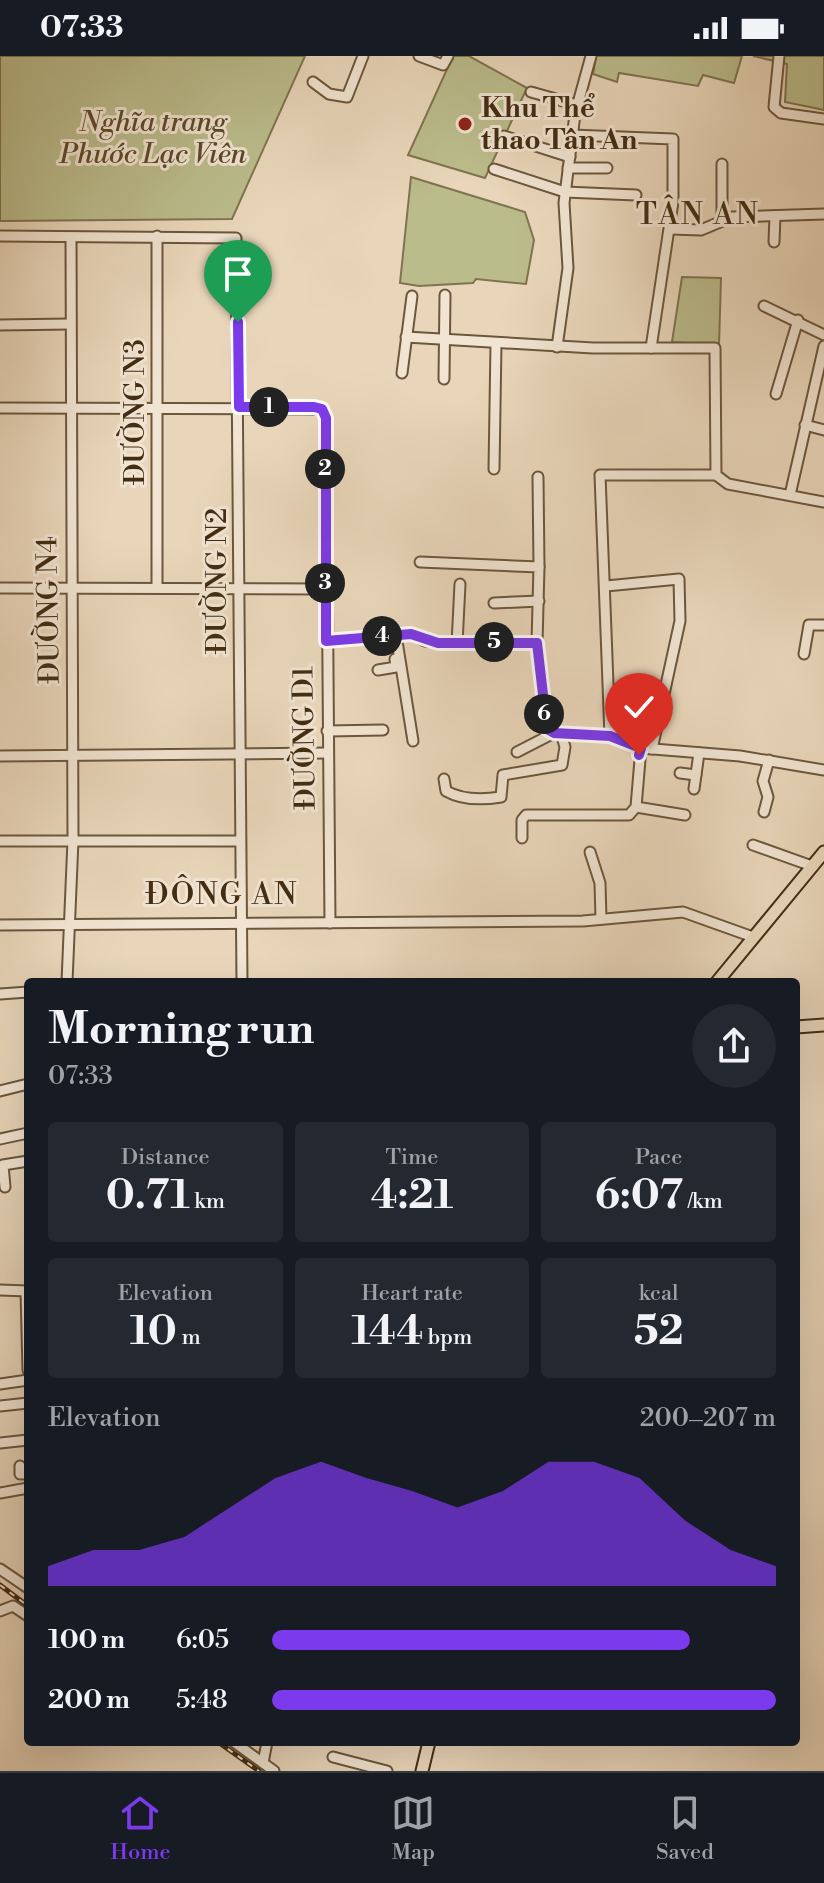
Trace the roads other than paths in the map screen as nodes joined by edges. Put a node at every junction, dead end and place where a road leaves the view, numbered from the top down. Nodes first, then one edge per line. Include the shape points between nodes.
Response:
1 (363, 56) edge
2 (419, 56) edge
3 (448, 56) edge
4 (591, 56) edge
5 (779, 56) edge
6 (313, 82) dead end
7 (531, 92) dead end
8 (577, 105) junction
9 (824, 119) edge
10 (572, 135) junction
11 (504, 136) dead end
12 (570, 157) junction
13 (722, 164) dead end
14 (568, 168) junction
15 (607, 168) dead end
16 (494, 169) dead end
17 (565, 192) junction
18 (636, 195) dead end
19 (824, 214) edge
20 (775, 216) junction
21 (722, 220) junction
22 (670, 229) junction
23 (0, 236) edge
24 (157, 236) junction
25 (71, 237) junction
26 (774, 242) dead end
27 (445, 295) dead end
28 (412, 296) dead end
29 (764, 306) dead end
30 (798, 320) junction
31 (70, 324) junction
32 (0, 325) edge
33 (824, 335) edge
34 (406, 337) junction
35 (444, 340) junction
36 (496, 344) junction
37 (824, 346) edge
38 (557, 347) junction
39 (651, 348) junction
40 (402, 373) dead end
41 (444, 379) dead end
42 (776, 394) dead end
43 (70, 407) junction
44 (157, 407) junction
45 (239, 407) junction
46 (0, 408) edge
47 (805, 425) junction
48 (824, 430) edge
49 (494, 469) dead end
50 (716, 475) junction
51 (538, 477) dead end
52 (790, 495) junction
53 (824, 502) edge
54 (420, 562) dead end
55 (539, 567) junction
56 (460, 584) dead end
57 (606, 586) junction
58 (72, 587) junction
59 (157, 587) junction
60 (0, 588) edge
61 (238, 588) junction
62 (325, 589) junction
63 (539, 601) junction
64 (494, 603) dead end
65 (824, 625) edge
66 (394, 636) junction
67 (326, 641) junction
68 (537, 643) junction
69 (457, 644) junction
70 (804, 654) dead end
71 (378, 670) dead end
72 (383, 730) dead end
73 (327, 731) junction
74 (558, 733) junction
75 (610, 736) junction
76 (413, 741) dead end
77 (641, 748) junction
78 (652, 749) junction
79 (517, 752) dead end
80 (327, 753) junction
81 (699, 753) junction
82 (240, 754) junction
83 (72, 755) junction
84 (0, 756) edge
85 (769, 760) junction
86 (824, 770) edge
87 (680, 773) dead end
88 (696, 775) junction
89 (444, 779) dead end
90 (694, 789) dead end
91 (636, 807) junction
92 (764, 812) dead end
93 (685, 815) dead end
94 (522, 838) dead end
95 (73, 840) junction
96 (0, 841) edge
97 (240, 841) junction
98 (753, 845) dead end
99 (590, 852) dead end
100 (824, 852) edge
101 (812, 866) junction
102 (601, 919) junction
103 (330, 923) junction
104 (242, 924) junction
105 (0, 925) edge
106 (70, 925) junction
107 (753, 937) junction
108 (67, 978) edge
109 (242, 978) edge
110 (720, 978) edge
111 (24, 992) edge
112 (0, 994) edge
113 (824, 1025) edge
114 (800, 1027) edge
115 (24, 1085) edge
116 (0, 1091) edge
117 (24, 1134) edge
118 (0, 1139) edge
119 (24, 1162) edge
120 (5, 1187) dead end
121 (0, 1290) edge
122 (24, 1291) edge
123 (24, 1381) edge
124 (0, 1384) edge
125 (24, 1403) edge
126 (0, 1406) edge
127 (24, 1440) edge
128 (0, 1443) edge
129 (20, 1466) dead end
130 (24, 1474) edge
131 (24, 1489) edge
132 (0, 1493) edge
133 (0, 1569) edge
134 (24, 1585) edge
135 (0, 1611) edge
136 (24, 1613) edge
137 (240, 1746) edge
138 (266, 1746) edge
139 (428, 1746) edge
140 (333, 1757) dead end
141 (263, 1763) junction
142 (274, 1771) edge
143 (387, 1771) edge
144 (422, 1771) edge

1 - 6 street via 347,97 329,94
2 - 3 street via 443,65
4 - 8 street
5 - 9 street via 777,111
7 - 8 street
8 - 10 street
10 - 12 street
10 - 22 street via 672,137
11 - 12 street
12 - 14 street
13 - 21 street
14 - 15 street
14 - 17 street
16 - 17 street
17 - 18 street
17 - 38 street via 568,268
19 - 20 street
20 - 21 street
20 - 26 street
21 - 22 street via 701,230
22 - 39 street
23 - 25 street
24 - 25 street
24 - 44 street, ĐƯỜNG N3
24 - 45 street, ĐƯỜNG N2 via 236,238
25 - 31 street, ĐƯỜNG N4
27 - 35 street
28 - 34 street
29 - 30 street
30 - 33 street
30 - 42 street
31 - 32 street
31 - 43 street, ĐƯỜNG N4
34 - 35 street
34 - 40 street
35 - 36 street
35 - 41 street
36 - 38 street
36 - 49 street
37 - 47 street
38 - 39 street
39 - 50 street via 715,348
43 - 44 street
43 - 46 street
43 - 58 street, ĐƯỜNG N4
44 - 45 street
44 - 59 street, ĐƯỜNG N3
45 - 61 street, ĐƯỜNG N2
45 - 62 street, ĐƯỜNG D1 via 322,409
47 - 48 street
47 - 52 street
50 - 52 street via 728,484
50 - 57 street via 600,475
51 - 55 street
52 - 53 street
54 - 55 street
55 - 63 street
56 - 69 street
57 - 75 street
57 - 78 street via 679,579 680,621
58 - 59 street
58 - 60 street
58 - 83 street, ĐƯỜNG N4
59 - 61 street
61 - 62 street
61 - 82 street, ĐƯỜNG N2
62 - 67 street, ĐƯỜNG D1
63 - 64 street
63 - 68 street
65 - 70 street via 809,625
66 - 67 street
66 - 69 street via 411,634
66 - 71 street via 396,667
66 - 76 street
67 - 73 street, ĐƯỜNG D1
68 - 69 street
68 - 74 street via 544,717 547,729
72 - 73 street
73 - 80 street, ĐƯỜNG D1
74 - 75 street
74 - 79 street
74 - 89 street via 565,747 562,765 503,775 501,797 479,800 451,794
75 - 77 street
77 - 78 street
77 - 91 street
78 - 81 street
80 - 82 street
80 - 103 street, ĐƯỜNG D1
81 - 85 street
81 - 88 street
82 - 83 street
82 - 97 street, ĐƯỜNG N2
83 - 84 street
83 - 95 street, ĐƯỜNG N4
85 - 86 street
85 - 92 street
87 - 88 street
88 - 90 street
91 - 93 street
91 - 94 street via 623,817 526,815
95 - 96 street
95 - 97 street
95 - 106 street, ĐƯỜNG N4
97 - 104 street, ĐƯỜNG N2
98 - 101 street
99 - 102 street via 600,883
100 - 101 main road
101 - 107 main road
102 - 103 street
102 - 107 street via 683,912
103 - 104 street
104 - 106 street
104 - 109 street, ĐƯỜNG N2
105 - 106 street
106 - 108 street, ĐƯỜNG N4
107 - 110 main road
111 - 112 street
113 - 114 main road
115 - 116 street
117 - 118 street
119 - 120 street via 3,1165
121 - 122 street
123 - 124 street
125 - 126 street
127 - 128 street
129 - 130 street
131 - 132 street
133 - 134 street
135 - 136 street via 13,1606
137 - 141 street
138 - 141 street
139 - 144 main road
140 - 143 street
141 - 142 street

